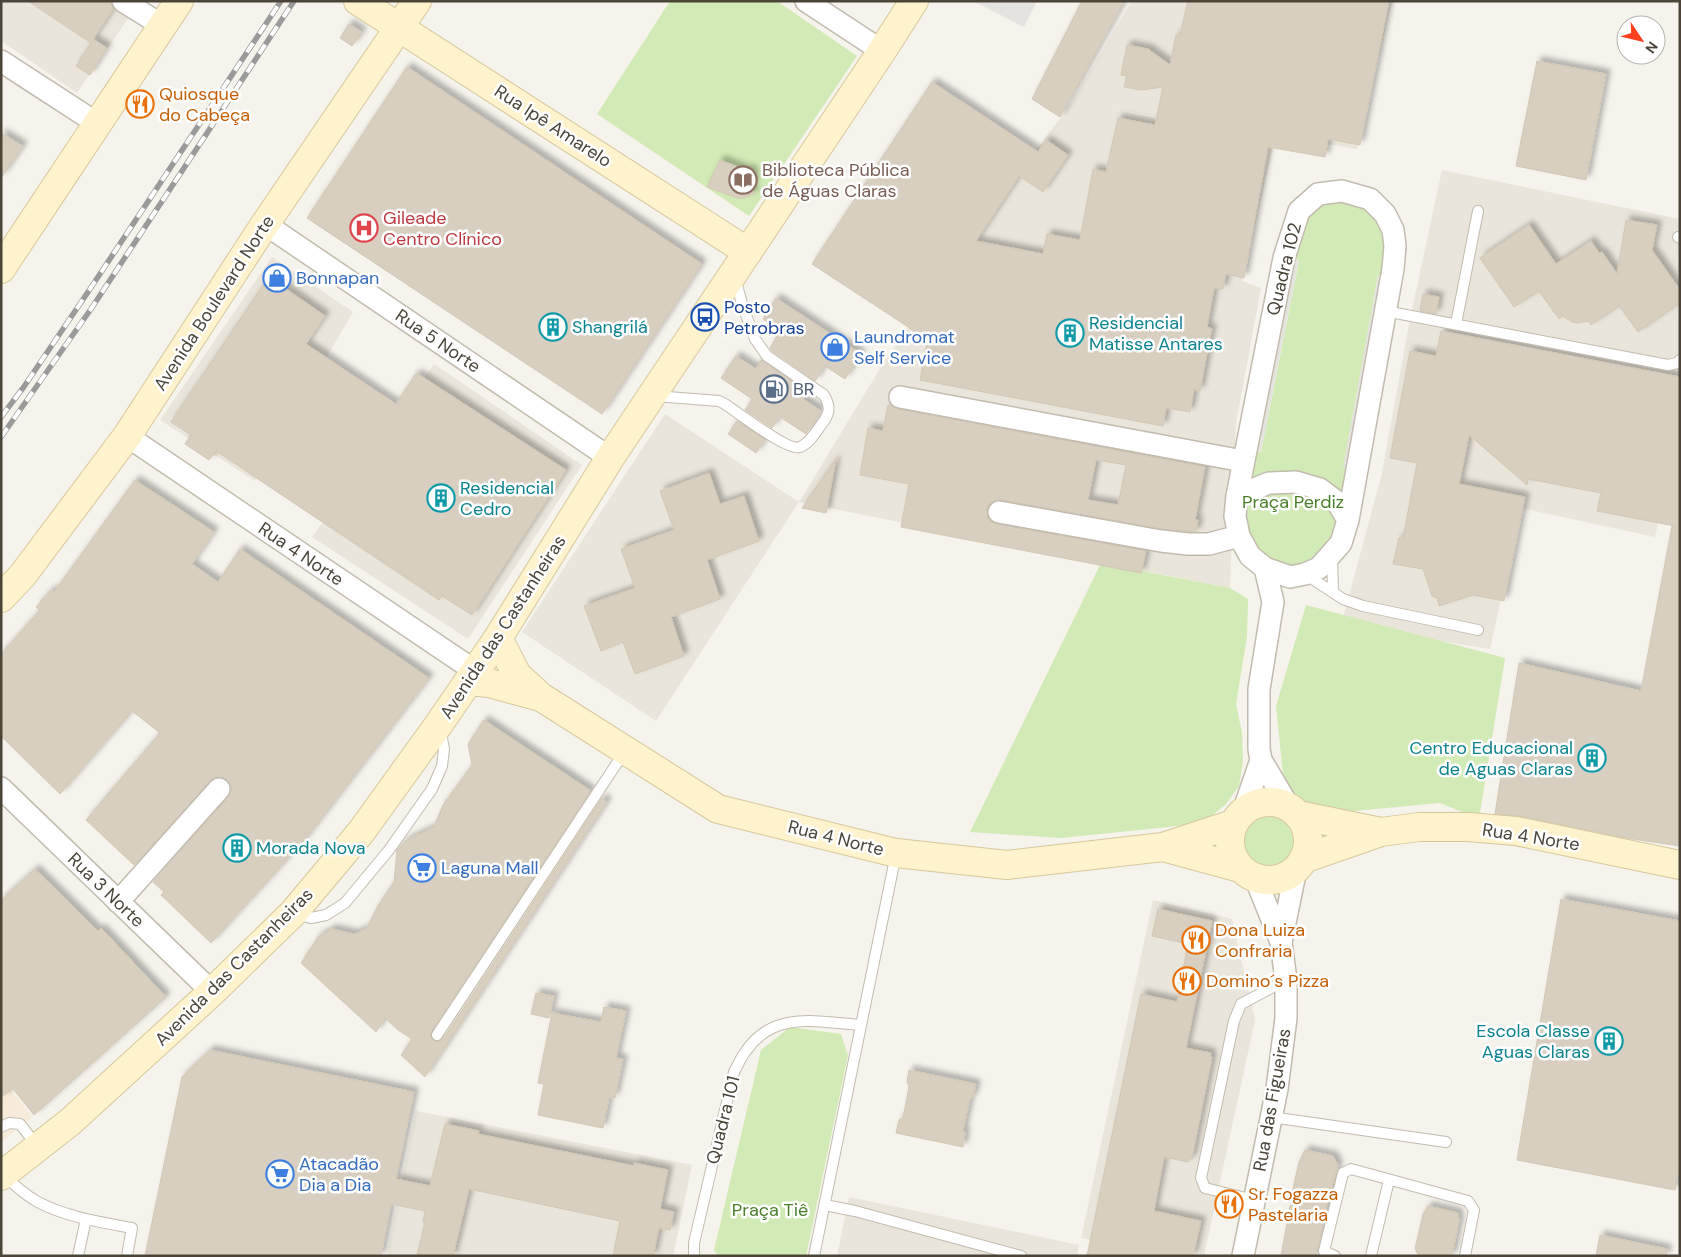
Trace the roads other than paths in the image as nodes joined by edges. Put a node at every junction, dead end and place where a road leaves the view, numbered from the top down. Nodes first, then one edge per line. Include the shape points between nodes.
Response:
1 (123, 1) edge
2 (180, 1) edge
3 (417, 1) edge
4 (806, 1) edge
5 (914, 1) edge
6 (362, 4) edge
7 (163, 26) junction
8 (400, 27) junction
9 (882, 51) junction
10 (1, 61) edge
11 (98, 124) junction
12 (1478, 211) dead end
13 (265, 224) junction
14 (741, 263) junction
15 (1, 269) edge
16 (1385, 311) junction
17 (1456, 324) junction
18 (1680, 360) edge
19 (652, 396) junction
20 (900, 397) dead end
21 (127, 436) junction
22 (610, 458) junction
23 (1243, 460) junction
24 (1237, 496) junction
25 (999, 512) dead end
26 (1348, 520) junction
27 (1239, 536) junction
28 (1332, 554) junction
29 (1265, 568) junction
30 (1297, 575) junction
31 (1333, 591) junction
32 (1, 598) edge
33 (1273, 602) junction
34 (1478, 630) dead end
35 (498, 638) junction
36 (472, 676) junction
37 (541, 698) junction
38 (625, 750) junction
39 (1261, 760) junction
40 (1, 788) edge
41 (219, 789) dead end
42 (1293, 811) junction
43 (1238, 818) junction
44 (1381, 832) junction
45 (1163, 847) junction
46 (896, 853) junction
47 (1300, 864) junction
48 (1680, 865) edge
49 (1247, 872) junction
50 (118, 902) junction
51 (1281, 942) junction
52 (1286, 980) junction
53 (212, 992) junction
54 (860, 1025) junction
55 (437, 1035) dead end
56 (1271, 1117) junction
57 (1, 1127) edge
58 (1446, 1142) dead end
59 (38, 1148) junction
60 (2, 1176) edge
61 (1389, 1180) junction
62 (1254, 1200) junction
63 (825, 1205) junction
64 (86, 1218) junction
65 (78, 1256) edge
66 (127, 1256) edge
67 (694, 1256) edge
68 (814, 1256) edge
69 (1021, 1256) edge
70 (1243, 1256) edge
71 (1335, 1256) edge
72 (1371, 1256) edge
73 (1465, 1256) edge

1 - 7 street
2 - 7 street
3 - 8 street, Avenida Boulevard Norte
4 - 9 street
5 - 9 street, Avenida das Castanheiras
6 - 8 street, Rua Ipê Amarelo
7 - 11 street
8 - 13 street, Avenida Boulevard Norte
8 - 14 street, Rua Ipê Amarelo
9 - 14 street, Avenida das Castanheiras
10 - 11 street
11 - 15 street
12 - 17 lane
13 - 21 street, Avenida Boulevard Norte
13 - 22 street, Rua 5 Norte
14 - 19 street, Avenida das Castanheiras
14 - 19 lane via 743,307 755,339 767,356 824,395 830,411 826,420 806,444 795,448 719,401
16 - 17 lane
16 - 23 street, Quadra 102 via 1395,246 1393,230 1385,214 1370,199 1342,191 1318,194 1298,210 1286,249
16 - 26 street, Quadra 102
17 - 18 lane via 1668,366
19 - 22 street, Avenida das Castanheiras
20 - 23 street
21 - 32 street, Avenida Boulevard Norte via 22,576
21 - 36 street, Rua 4 Norte
22 - 35 street, Avenida das Castanheiras
23 - 24 street, Quadra 102
24 - 26 street via 1269,483 1296,482 1320,489 1337,502
24 - 27 street, Quadra 102 via 1235,516
25 - 27 street via 1188,544 1209,544
26 - 28 street, Quadra 102 via 1341,543
27 - 29 street, Quadra 102 via 1250,556
28 - 30 street, Quadra 102 via 1319,568
28 - 31 lane
29 - 30 street, Quadra 102
29 - 33 street, Quadra 102
30 - 31 lane
30 - 33 street, Quadra 102
31 - 34 lane via 1343,599 1363,606
33 - 39 street, Quadra 102 via 1259,689
35 - 36 street, Avenida das Castanheiras
35 - 37 street, Rua 4 Norte via 517,675
36 - 37 street, Rua 4 Norte
36 - 53 street, Avenida das Castanheiras via 361,832 292,913
37 - 38 street, Rua 4 Norte
38 - 46 street, Rua 4 Norte via 718,808
38 - 55 lane
39 - 42 street, Quadra 102
39 - 43 street, Quadra 102
40 - 50 street, Rua 3 Norte
41 - 50 street
42 - 43 street via 1278,803 1266,802 1254,805
42 - 44 street, Rua 4 Norte
42 - 47 street via 1304,824 1308,836
43 - 45 street, Rua 4 Norte
43 - 49 street via 1230,844 1233,857
44 - 47 street, Rua 4 Norte
44 - 48 street, Rua 4 Norte via 1418,827 1516,831
45 - 46 street, Rua 4 Norte via 1007,865
45 - 49 street, Rua 4 Norte
46 - 54 lane
47 - 49 street via 1286,876 1275,880 1262,880
47 - 51 street, Rua das Figueiras
49 - 51 street, Rua das Figueiras
50 - 53 street, Rua 3 Norte
51 - 52 street, Rua das Figueiras
52 - 56 street, Rua das Figueiras via 1286,1018
52 - 62 lane via 1241,1004 1234,1021 1201,1178 1205,1188
53 - 59 street, Avenida das Castanheiras
54 - 63 lane
54 - 67 lane, Quadra 101 via 785,1022 755,1040 746,1051 734,1072 694,1243
56 - 58 lane
56 - 62 street, Rua das Figueiras
57 - 59 lane via 9,1123 20,1124
59 - 60 street, Avenida das Castanheiras
60 - 64 lane via 37,1202
61 - 71 lane via 1351,1169 1343,1173 1324,1251
61 - 72 lane
61 - 73 lane via 1468,1201 1474,1210
62 - 70 street, Rua das Figueiras
63 - 68 lane
63 - 69 lane
64 - 65 lane
64 - 66 lane via 132,1228

